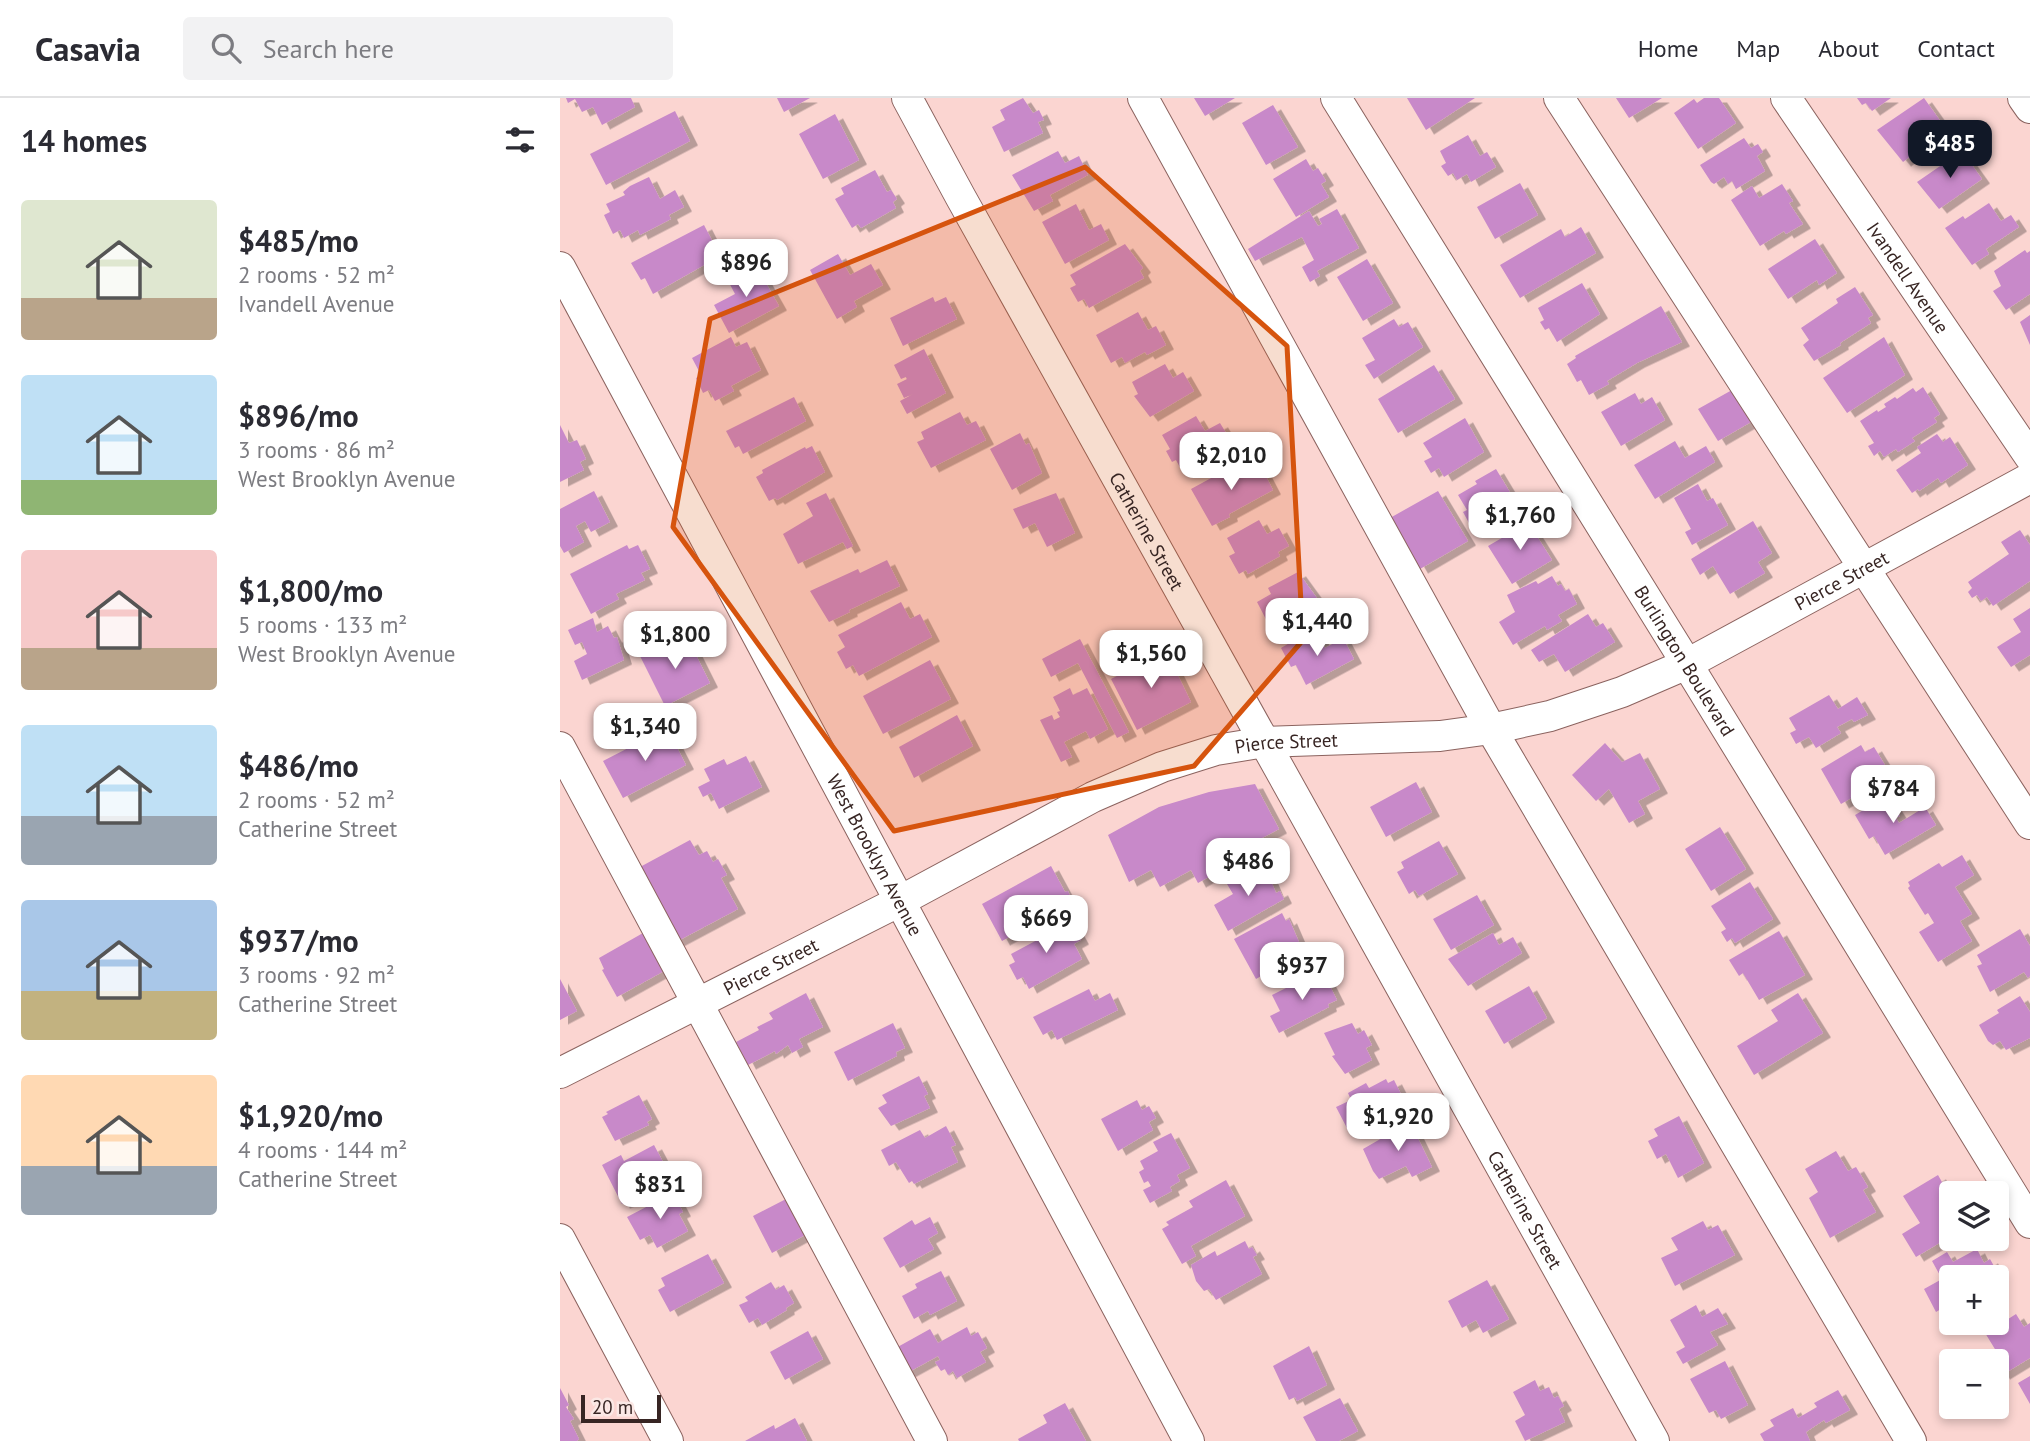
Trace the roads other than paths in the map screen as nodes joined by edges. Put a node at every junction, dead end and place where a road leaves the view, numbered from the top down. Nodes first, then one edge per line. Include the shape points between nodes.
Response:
1 (907, 98) edge
2 (1143, 98) edge
3 (1336, 98) edge
4 (1559, 98) edge
5 (1786, 98) edge
6 (2023, 98) edge
7 (2030, 108) edge
8 (560, 267) edge
9 (2030, 457) edge
10 (2030, 478) edge
11 (1864, 569) junction
12 (1687, 664) junction
13 (1491, 729) junction
14 (1265, 743) junction
15 (560, 747) edge
16 (2030, 824) edge
17 (900, 901) junction
18 (697, 1004) junction
19 (560, 1073) edge
20 (2030, 1223) edge
21 (560, 1239) edge
22 (668, 1441) edge
23 (932, 1441) edge
24 (1189, 1441) edge
25 (1654, 1441) edge
26 (1911, 1441) edge

1 - 14 street, Catherine Street
2 - 13 street
3 - 12 street, Burlington Boulevard
4 - 11 street
5 - 9 street, Ivandell Avenue
6 - 7 street
8 - 17 street, West Brooklyn Avenue
10 - 11 street, Pierce Street
11 - 12 street, Pierce Street
11 - 16 street
12 - 13 street, Pierce Street via 1562,712
12 - 20 street, Burlington Boulevard
13 - 14 street, Pierce Street via 1440,736
13 - 26 street
14 - 17 street, Pierce Street via 1216,750 1162,767 1093,797
14 - 25 street, Catherine Street
15 - 18 street
17 - 18 street, Pierce Street
17 - 24 street, West Brooklyn Avenue
18 - 19 street, Pierce Street
18 - 23 street
21 - 22 street

